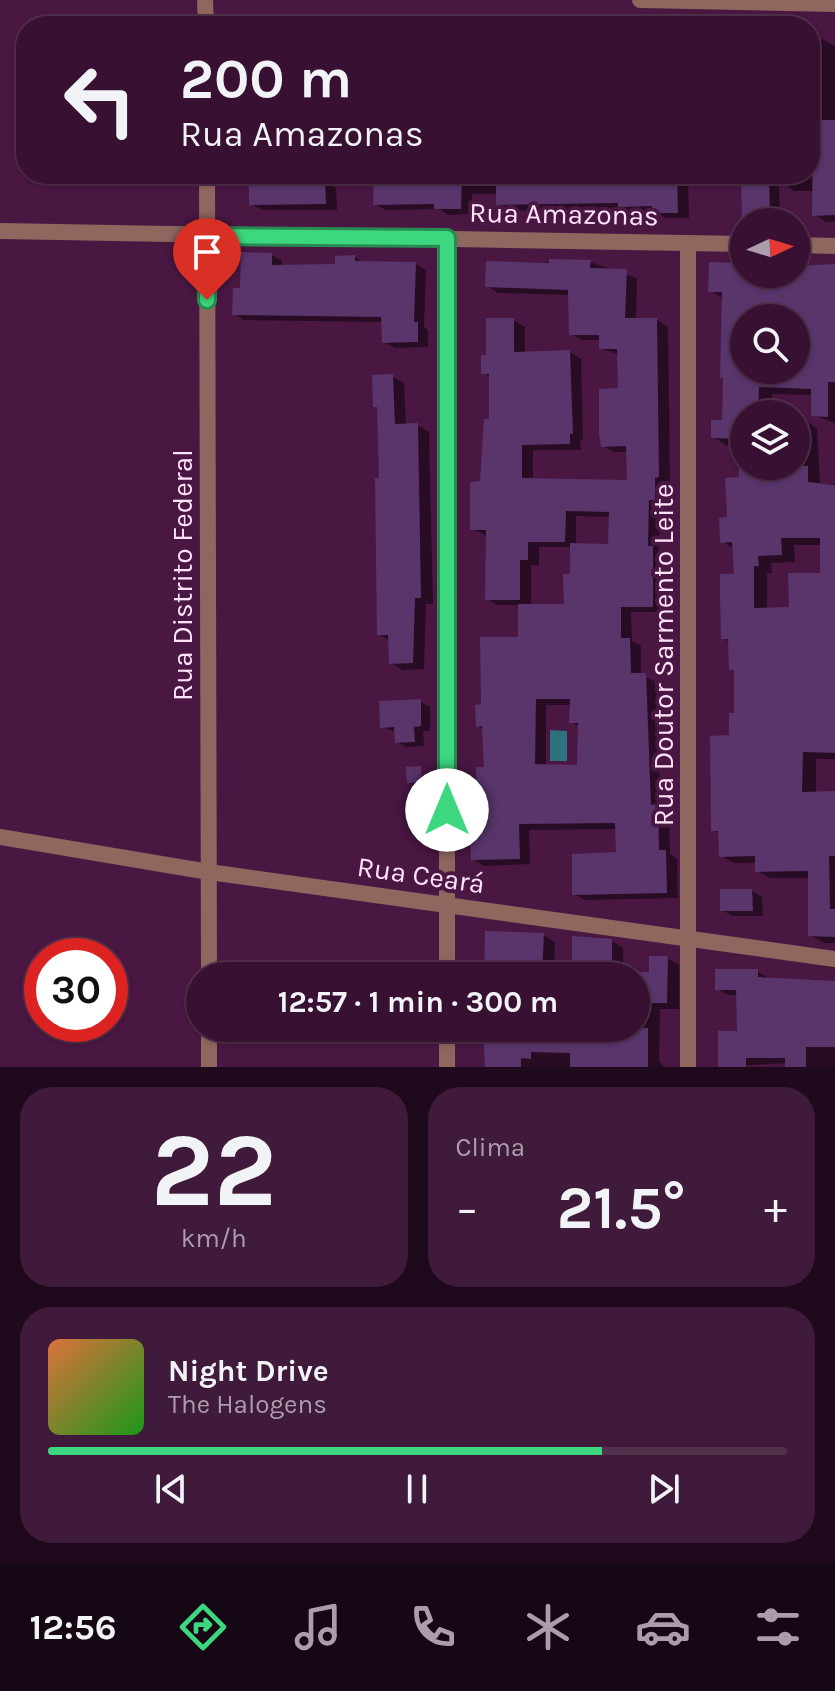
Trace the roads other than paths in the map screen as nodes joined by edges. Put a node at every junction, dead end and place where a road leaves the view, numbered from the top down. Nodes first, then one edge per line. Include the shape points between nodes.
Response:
1 (640, 0) edge
2 (835, 4) edge
3 (207, 184) edge
4 (0, 231) edge
5 (207, 236) junction
6 (447, 238) junction
7 (688, 243) junction
8 (730, 244) edge
9 (810, 245) edge
10 (835, 246) edge
11 (0, 837) edge
12 (209, 872) junction
13 (447, 905) junction
14 (689, 940) junction
15 (835, 959) edge
16 (209, 962) edge
17 (447, 962) edge
18 (209, 1042) edge
19 (447, 1042) edge
20 (209, 1067) edge
21 (447, 1067) edge
22 (688, 1067) edge

1 - 2 street
3 - 5 street, Rua Distrito Federal
4 - 5 street, Rua Amazonas
5 - 6 street, Rua Amazonas
5 - 12 street, Rua Distrito Federal
6 - 7 street, Rua Amazonas
6 - 13 street
7 - 8 street, Rua Amazonas
7 - 14 street, Rua Doutor Sarmento Leite
9 - 10 street
11 - 12 street, Rua Ceará
12 - 13 street, Rua Ceará
12 - 16 street, Rua Distrito Federal
13 - 14 street, Rua Ceará
13 - 17 street
14 - 15 street, Rua Ceará
14 - 22 street, Rua Doutor Sarmento Leite
18 - 20 street
19 - 21 street

